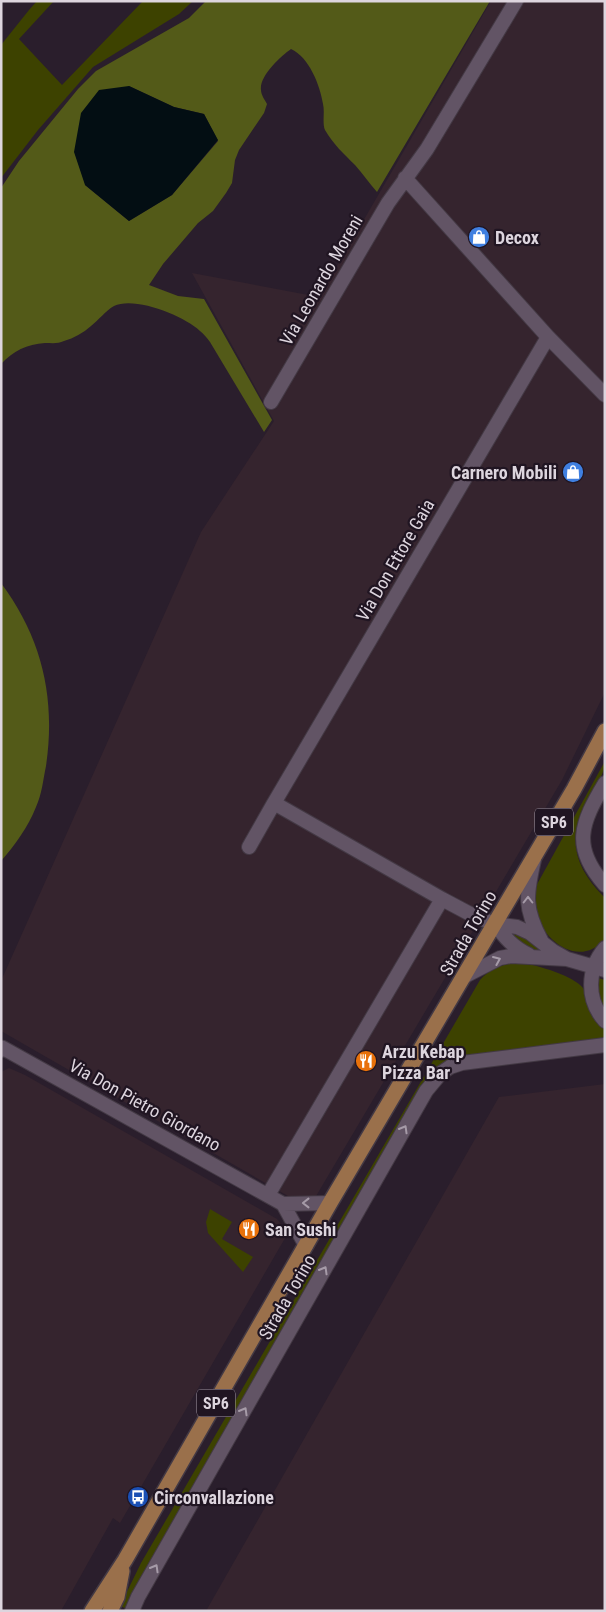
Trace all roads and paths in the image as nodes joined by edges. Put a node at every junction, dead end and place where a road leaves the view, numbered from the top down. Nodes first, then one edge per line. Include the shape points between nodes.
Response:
1 (516, 1) edge
2 (405, 178) junction
3 (548, 337) junction
4 (605, 395) edge
5 (271, 402) dead end
6 (605, 731) edge
7 (605, 783) edge
8 (274, 803) junction
9 (249, 846) dead end
10 (534, 856) junction
11 (605, 885) edge
12 (442, 899) junction
13 (495, 924) junction
14 (542, 941) junction
15 (605, 948) edge
16 (532, 956) junction
17 (567, 959) junction
18 (599, 968) edge
19 (465, 976) junction
20 (605, 1021) edge
21 (605, 1046) edge
22 (2, 1049) edge
23 (268, 1195) junction
24 (330, 1203) junction
25 (283, 1204) junction
26 (306, 1246) junction
27 (125, 1560) junction
28 (92, 1611) edge
29 (102, 1611) edge
30 (110, 1611) edge
31 (132, 1611) edge

1 - 2 street, Via Leonardo Moreni via 427,149
2 - 3 street
2 - 5 street, Via Leonardo Moreni
3 - 4 street
3 - 8 street, Via Don Ettore Gaia
6 - 10 main road, Strada Torino / SP6
7 - 11 street via 590,809 583,841 588,862
8 - 9 street, Via Don Ettore Gaia
8 - 12 street
10 - 13 main road, Strada Torino / SP6
14 -> 10 street via 529,916 527,902
12 - 13 street
12 - 23 street
13 - 14 street via 517,927
13 - 16 street via 516,949
13 - 19 main road, Strada Torino / SP6
14 - 17 street
15 - 18 street via 600,954
16 - 17 street
19 -> 16 street via 500,958
17 - 18 street
18 - 20 street via 591,985 592,996
19 - 24 main road, Strada Torino / SP6
31 -> 21 street, Strada Torino via 432,1082 450,1067 473,1060
22 - 23 street, Via Don Pietro Giordano
23 - 25 street
24 -> 25 street
24 - 26 main road, Strada Torino / SP6
25 - 26 street, Strada Torino
26 - 27 main road, Strada Torino / SP6
27 - 28 main road, Strada Torino / SP6
27 - 29 main road, Strada Torino / SP6
27 - 30 main road, SP6

